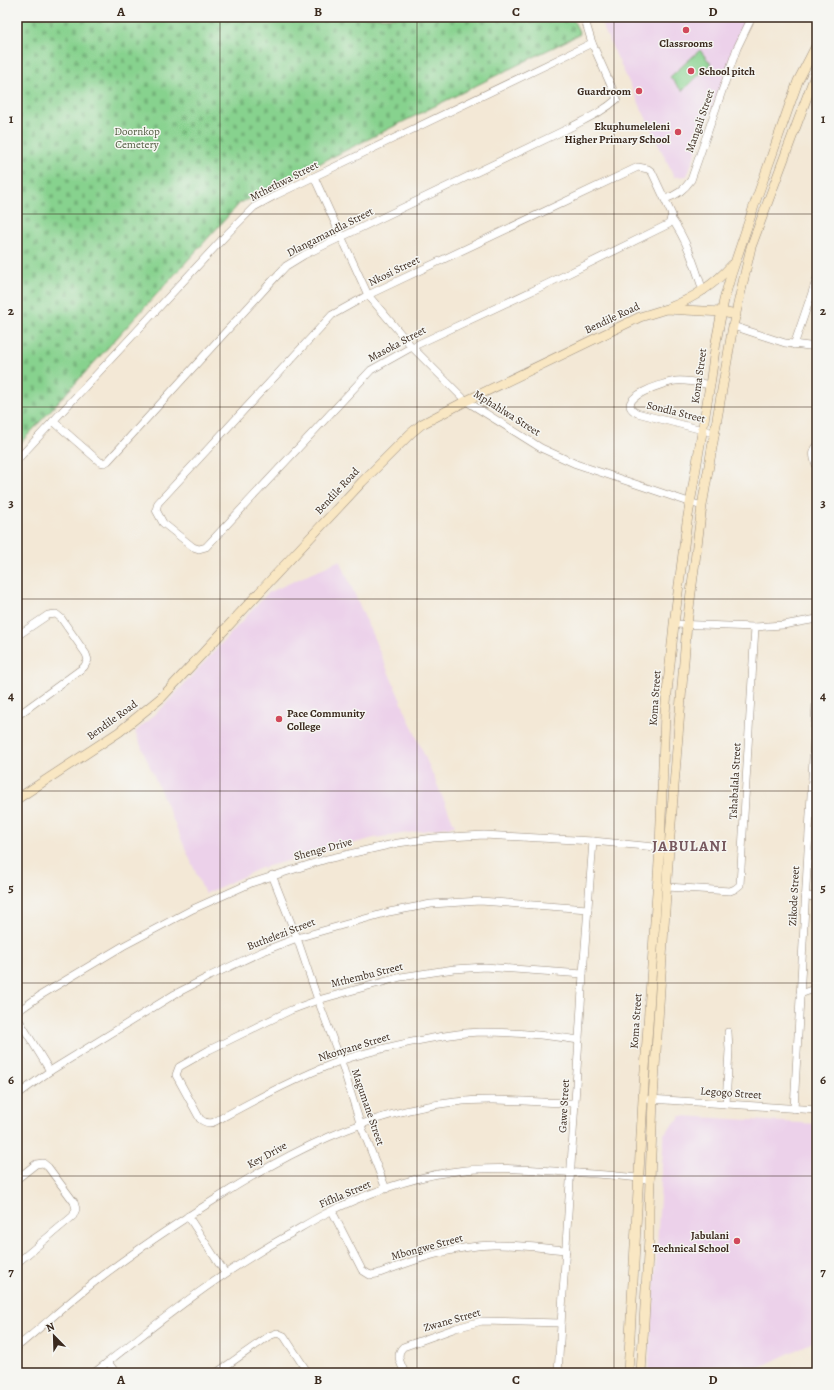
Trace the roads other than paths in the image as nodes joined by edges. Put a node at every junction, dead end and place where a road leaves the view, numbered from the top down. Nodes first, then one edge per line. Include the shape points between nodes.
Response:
1 (584, 17) edge
2 (752, 17) edge
3 (592, 43) junction
4 (817, 44) edge
5 (817, 70) edge
6 (314, 177) junction
7 (665, 199) junction
8 (670, 221) junction
9 (341, 237) junction
10 (736, 260) junction
11 (817, 278) edge
12 (703, 291) junction
13 (368, 295) junction
14 (666, 309) junction
15 (722, 312) junction
16 (736, 315) junction
17 (733, 326) junction
18 (794, 345) junction
19 (412, 346) junction
20 (817, 347) edge
21 (710, 385) junction
22 (466, 401) junction
23 (53, 422) junction
24 (702, 430) junction
25 (714, 433) junction
26 (817, 446) edge
27 (17, 460) edge
28 (817, 467) edge
29 (689, 502) junction
30 (702, 506) junction
31 (156, 510) joint
32 (817, 619) edge
33 (674, 624) junction
34 (687, 624) junction
35 (755, 627) junction
36 (17, 636) edge
37 (817, 684) edge
38 (17, 716) edge
39 (17, 799) edge
40 (593, 841) junction
41 (665, 848) junction
42 (272, 875) junction
43 (667, 887) junction
44 (805, 896) junction
45 (817, 897) edge
46 (588, 909) junction
47 (297, 938) junction
48 (583, 974) junction
49 (817, 988) edge
50 (800, 994) junction
51 (318, 1000) junction
52 (17, 1012) edge
53 (17, 1017) edge
54 (728, 1032) dead end
55 (579, 1040) junction
56 (341, 1061) junction
57 (50, 1071) junction
58 (176, 1073) joint
59 (17, 1095) edge
60 (643, 1099) junction
61 (653, 1099) junction
62 (575, 1103) junction
63 (726, 1104) junction
64 (794, 1109) junction
65 (817, 1110) edge
66 (360, 1124) junction
67 (571, 1173) junction
68 (639, 1178) junction
69 (17, 1179) edge
70 (651, 1180) junction
71 (386, 1189) junction
72 (332, 1210) junction
73 (188, 1216) junction
74 (566, 1250) junction
75 (17, 1263) edge
76 (225, 1273) junction
77 (561, 1323) junction
78 (17, 1347) edge
79 (108, 1362) junction
80 (17, 1368) edge
81 (22, 1373) edge
82 (94, 1373) edge
83 (116, 1373) edge
84 (216, 1373) edge
85 (308, 1373) edge
86 (405, 1373) edge
87 (558, 1373) edge
88 (628, 1373) edge
89 (640, 1373) edge

1 - 3 street
2 - 7 street, Mangali Street via 737,48 691,180 684,190
3 - 6 street, Mthethwa Street
3 - 9 street, Dlangamandla Street via 617,99 602,112
4 - 10 main road, Koma Street via 798,81
5 - 16 main road, Koma Street via 751,247
6 - 9 street, Mphahlwa Street
6 - 23 street, Mthethwa Street via 262,202 245,215
7 - 8 street, Nkosi Street via 672,215
7 - 13 street, Nkosi Street via 652,172 638,167
8 - 12 street, Nkosi Street via 681,231
8 - 19 street, Masoka Street via 539,287
9 - 13 street, Mphahlwa Street
9 - 23 street, Dlangamandla Street via 286,266 108,461 100,462
10 - 12 main road via 725,274
10 - 15 main road, Koma Street
11 - 18 street
12 - 14 main road
13 - 19 street, Mphahlwa Street
13 - 31 street, Nkosi Street via 326,321 158,503
14 - 15 main road, Bendile Road
14 - 22 main road, Bendile Road via 640,317
15 - 16 main road, Bendile Road
15 - 21 main road, Koma Street
16 - 17 main road, Koma Street
17 - 18 street
17 - 25 main road, Koma Street
18 - 20 street
19 - 22 street, Mphahlwa Street
19 - 31 street, Masoka Street via 366,374 206,547 193,547 163,523
21 - 24 main road, Koma Street
21 - 24 street, Sondla Street via 686,381 669,382 636,396 631,401 632,410 637,413
22 - 29 street, Mphahlwa Street via 559,457
22 - 39 main road, Bendile Road via 422,424 411,433 158,701 119,732
23 - 27 street, Mthethwa Street
24 - 25 street, Sondla Street
24 - 29 main road, Koma Street
25 - 30 main road, Koma Street
26 - 28 street via 813,457
29 - 30 street, Mphahlwa Street
29 - 33 main road, Koma Street
30 - 34 main road, Koma Street
32 - 35 street via 783,626
33 - 34 street
33 - 41 main road, Koma Street via 666,713
34 - 35 street
34 - 41 main road, Koma Street
35 - 43 street, Tshabalala Street via 740,884 730,891
36 - 38 street via 46,616 56,614 88,658 84,667
37 - 44 street, Zikode Street
40 - 41 street, Shenge Drive
40 - 42 street, Shenge Drive via 484,835 433,838 375,847
40 - 46 street, Gawe Street
41 - 43 main road, Koma Street
41 - 60 main road, Koma Street
42 - 47 street, Magumane Street
42 - 52 street, Shenge Drive via 155,928 41,995
43 - 61 main road, Koma Street
44 - 45 street
44 - 50 street, Zikode Street
46 - 47 street, Buthelezi Street via 480,901 431,904 376,915
46 - 48 street, Gawe Street
47 - 51 street, Magumane Street
47 - 57 street, Buthelezi Street via 189,986
48 - 51 street, Mthembu Street via 501,968 460,969 401,977
48 - 55 street, Gawe Street
49 - 50 street
50 - 64 street, Zikode Street
51 - 56 street, Magumane Street
51 - 58 street, Mthembu Street via 209,1050 179,1067
53 - 57 street
54 - 63 street
55 - 56 street, Nkonyane Street via 520,1033 478,1032 427,1038
55 - 62 street, Gawe Street
56 - 58 street, Nkonyane Street via 281,1087 210,1123 200,1119
56 - 66 street, Magumane Street
57 - 59 street, Buthelezi Street
60 - 61 street, Legogo Street
60 - 68 main road, Koma Street
61 - 63 street, Legogo Street
61 - 70 main road, Koma Street
62 - 66 street, Key Drive via 476,1100 430,1106
62 - 67 street, Gawe Street
63 - 64 street, Legogo Street
64 - 65 street, Legogo Street
66 - 71 street, Magumane Street
66 - 73 street, Key Drive via 280,1160
67 - 68 street, Fifhla Street
67 - 71 street, Fifhla Street via 486,1168 450,1172
67 - 74 street, Gawe Street
68 - 70 street, Fifhla Street
68 - 88 main road, Koma Street
69 - 75 street via 36,1164 43,1163 76,1208 73,1216
70 - 89 main road, Koma Street
71 - 72 street, Fifhla Street
72 - 74 street, Mbongwe Street via 362,1270 370,1275 428,1256 483,1245
72 - 76 street, Fifhla Street
73 - 76 street
73 - 78 street, Key Drive via 96,1281
74 - 77 street, Gawe Street
76 - 79 street, Fifhla Street
77 - 86 street, Zwane Street via 475,1322 407,1345 400,1351 399,1359
77 - 87 street, Gawe Street
79 - 82 street, Fifhla Street
79 - 83 street
80 - 81 main road
84 - 85 street via 277,1333 284,1336

